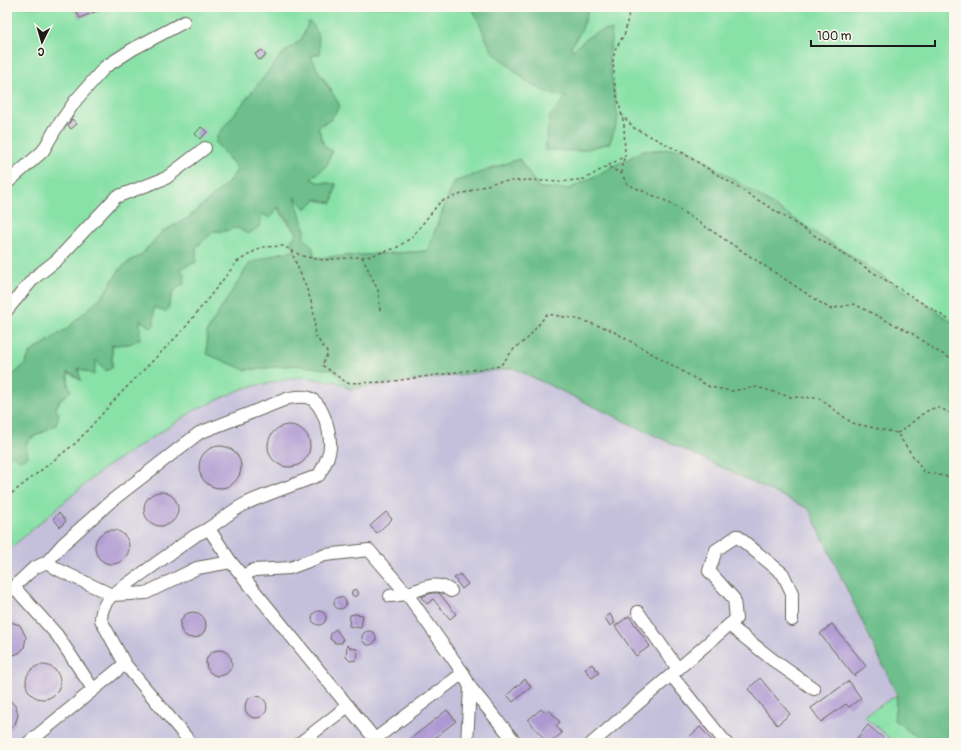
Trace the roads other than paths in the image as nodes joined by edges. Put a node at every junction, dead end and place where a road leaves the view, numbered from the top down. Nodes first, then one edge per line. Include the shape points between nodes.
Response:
1 (184, 22) dead end
2 (205, 148) dead end
3 (7, 183) edge
4 (7, 310) edge
5 (210, 530) junction
6 (47, 562) junction
7 (231, 562) junction
8 (243, 576) junction
9 (11, 590) edge
10 (451, 591) dead end
11 (407, 594) junction
12 (112, 595) junction
13 (390, 596) dead end
14 (638, 612) dead end
15 (792, 620) dead end
16 (729, 625) junction
17 (125, 664) junction
18 (463, 672) junction
19 (674, 672) junction
20 (470, 687) junction
21 (93, 689) junction
22 (814, 689) dead end
23 (348, 706) junction
24 (377, 741) edge
25 (28, 743) edge
26 (191, 743) edge
27 (300, 743) edge
28 (467, 743) edge
29 (516, 743) edge
30 (592, 743) edge
31 (726, 743) edge

1 - 3 lane via 105,67 76,100 43,151
2 - 4 lane via 166,178 116,196 57,260 34,278
5 - 6 lane via 217,522 245,504 319,475 326,463 330,444 322,411 313,399 289,398 199,433 110,502
5 - 7 lane
5 - 12 lane via 196,535
6 - 9 lane via 34,568
6 - 12 lane
7 - 8 lane
7 - 12 lane via 197,568 146,593
8 - 11 lane via 254,570 290,568 325,555 369,550
8 - 23 lane
9 - 21 lane via 57,635
10 - 11 lane via 446,587 431,584
11 - 13 lane
11 - 18 lane
12 - 17 lane via 104,604 101,620
14 - 19 lane
15 - 16 lane via 792,593 783,574 737,536 716,550 710,571 734,599 736,619
16 - 19 lane
16 - 22 lane via 772,660
17 - 21 lane
17 - 26 lane
18 - 20 lane
18 - 24 lane
19 - 30 lane
19 - 31 lane
20 - 28 lane
20 - 29 lane
21 - 25 lane
23 - 24 lane
23 - 27 lane

